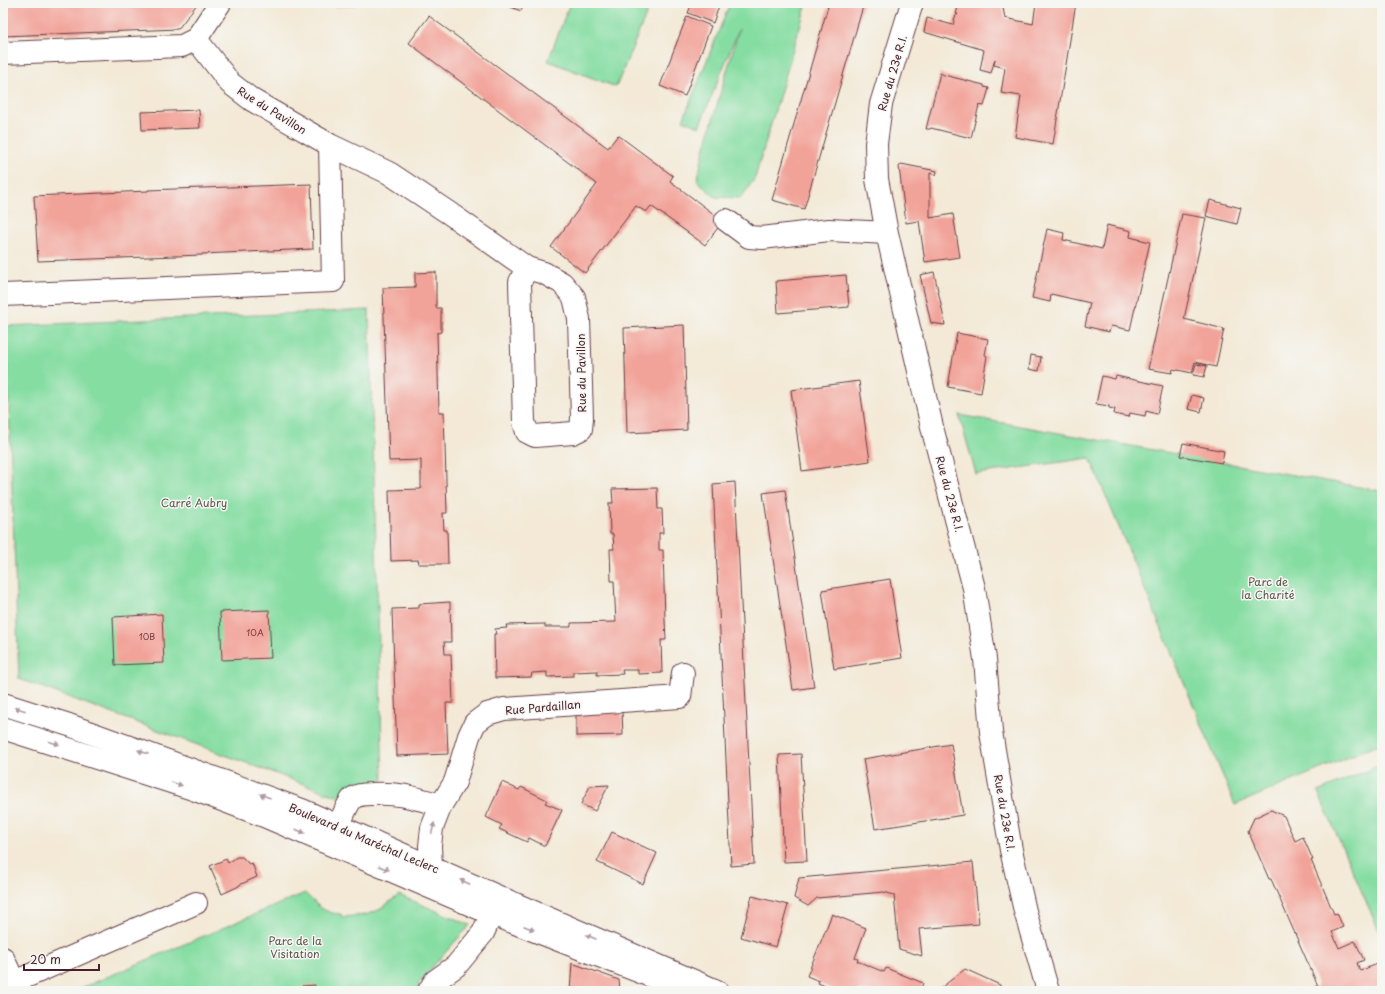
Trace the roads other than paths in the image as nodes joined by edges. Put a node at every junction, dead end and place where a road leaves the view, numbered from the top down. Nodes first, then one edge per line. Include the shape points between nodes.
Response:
1 (220, 3) edge
2 (912, 3) edge
3 (196, 39) junction
4 (3, 53) edge
5 (330, 145) junction
6 (726, 220) dead end
7 (887, 234) junction
8 (527, 268) junction
9 (3, 295) edge
10 (683, 673) dead end
11 (3, 704) edge
12 (3, 728) edge
13 (441, 805) junction
14 (339, 826) junction
15 (431, 867) junction
16 (196, 903) dead end
17 (496, 905) junction
18 (3, 958) edge
19 (16, 986) edge
20 (1048, 990) edge
21 (429, 991) edge
22 (689, 991) edge
23 (717, 991) edge

1 - 3 street
2 - 7 street, Rue du 23e R.I. via 881,104 876,144 877,179
3 - 4 street via 182,46
3 - 5 street, Rue du Pavillon via 230,83 252,100
5 - 8 street, Rue du Pavillon via 389,173
5 - 9 street via 333,281
6 - 7 street via 749,237 762,238 829,230
7 - 20 street, Rue du 23e R.I. via 933,431 974,588 985,659 991,732 1011,850 1025,911
8 - 8 street, Rue du Pavillon via 520,282 524,422 527,432 535,436 573,433 581,429 582,418 579,319 574,297 562,283 544,273
10 - 13 street, Rue Pardaillan via 680,697 504,709 487,714 475,723 455,782
14 -> 11 street, Boulevard du Maréchal Leclerc via 294,807 69,725
12 -> 17 street, Boulevard du Maréchal Leclerc via 193,789
13 - 14 street via 401,794 365,794 354,797
15 -> 13 street, Rue Pardaillan via 432,828
14 - 15 street, Boulevard du Maréchal Leclerc
17 -> 15 street, Boulevard du Maréchal Leclerc
16 - 19 street
17 - 21 street via 483,933 456,966 435,981
17 -> 22 street, Boulevard du Maréchal Leclerc
23 -> 17 street, Boulevard du Maréchal Leclerc
18 - 19 street

